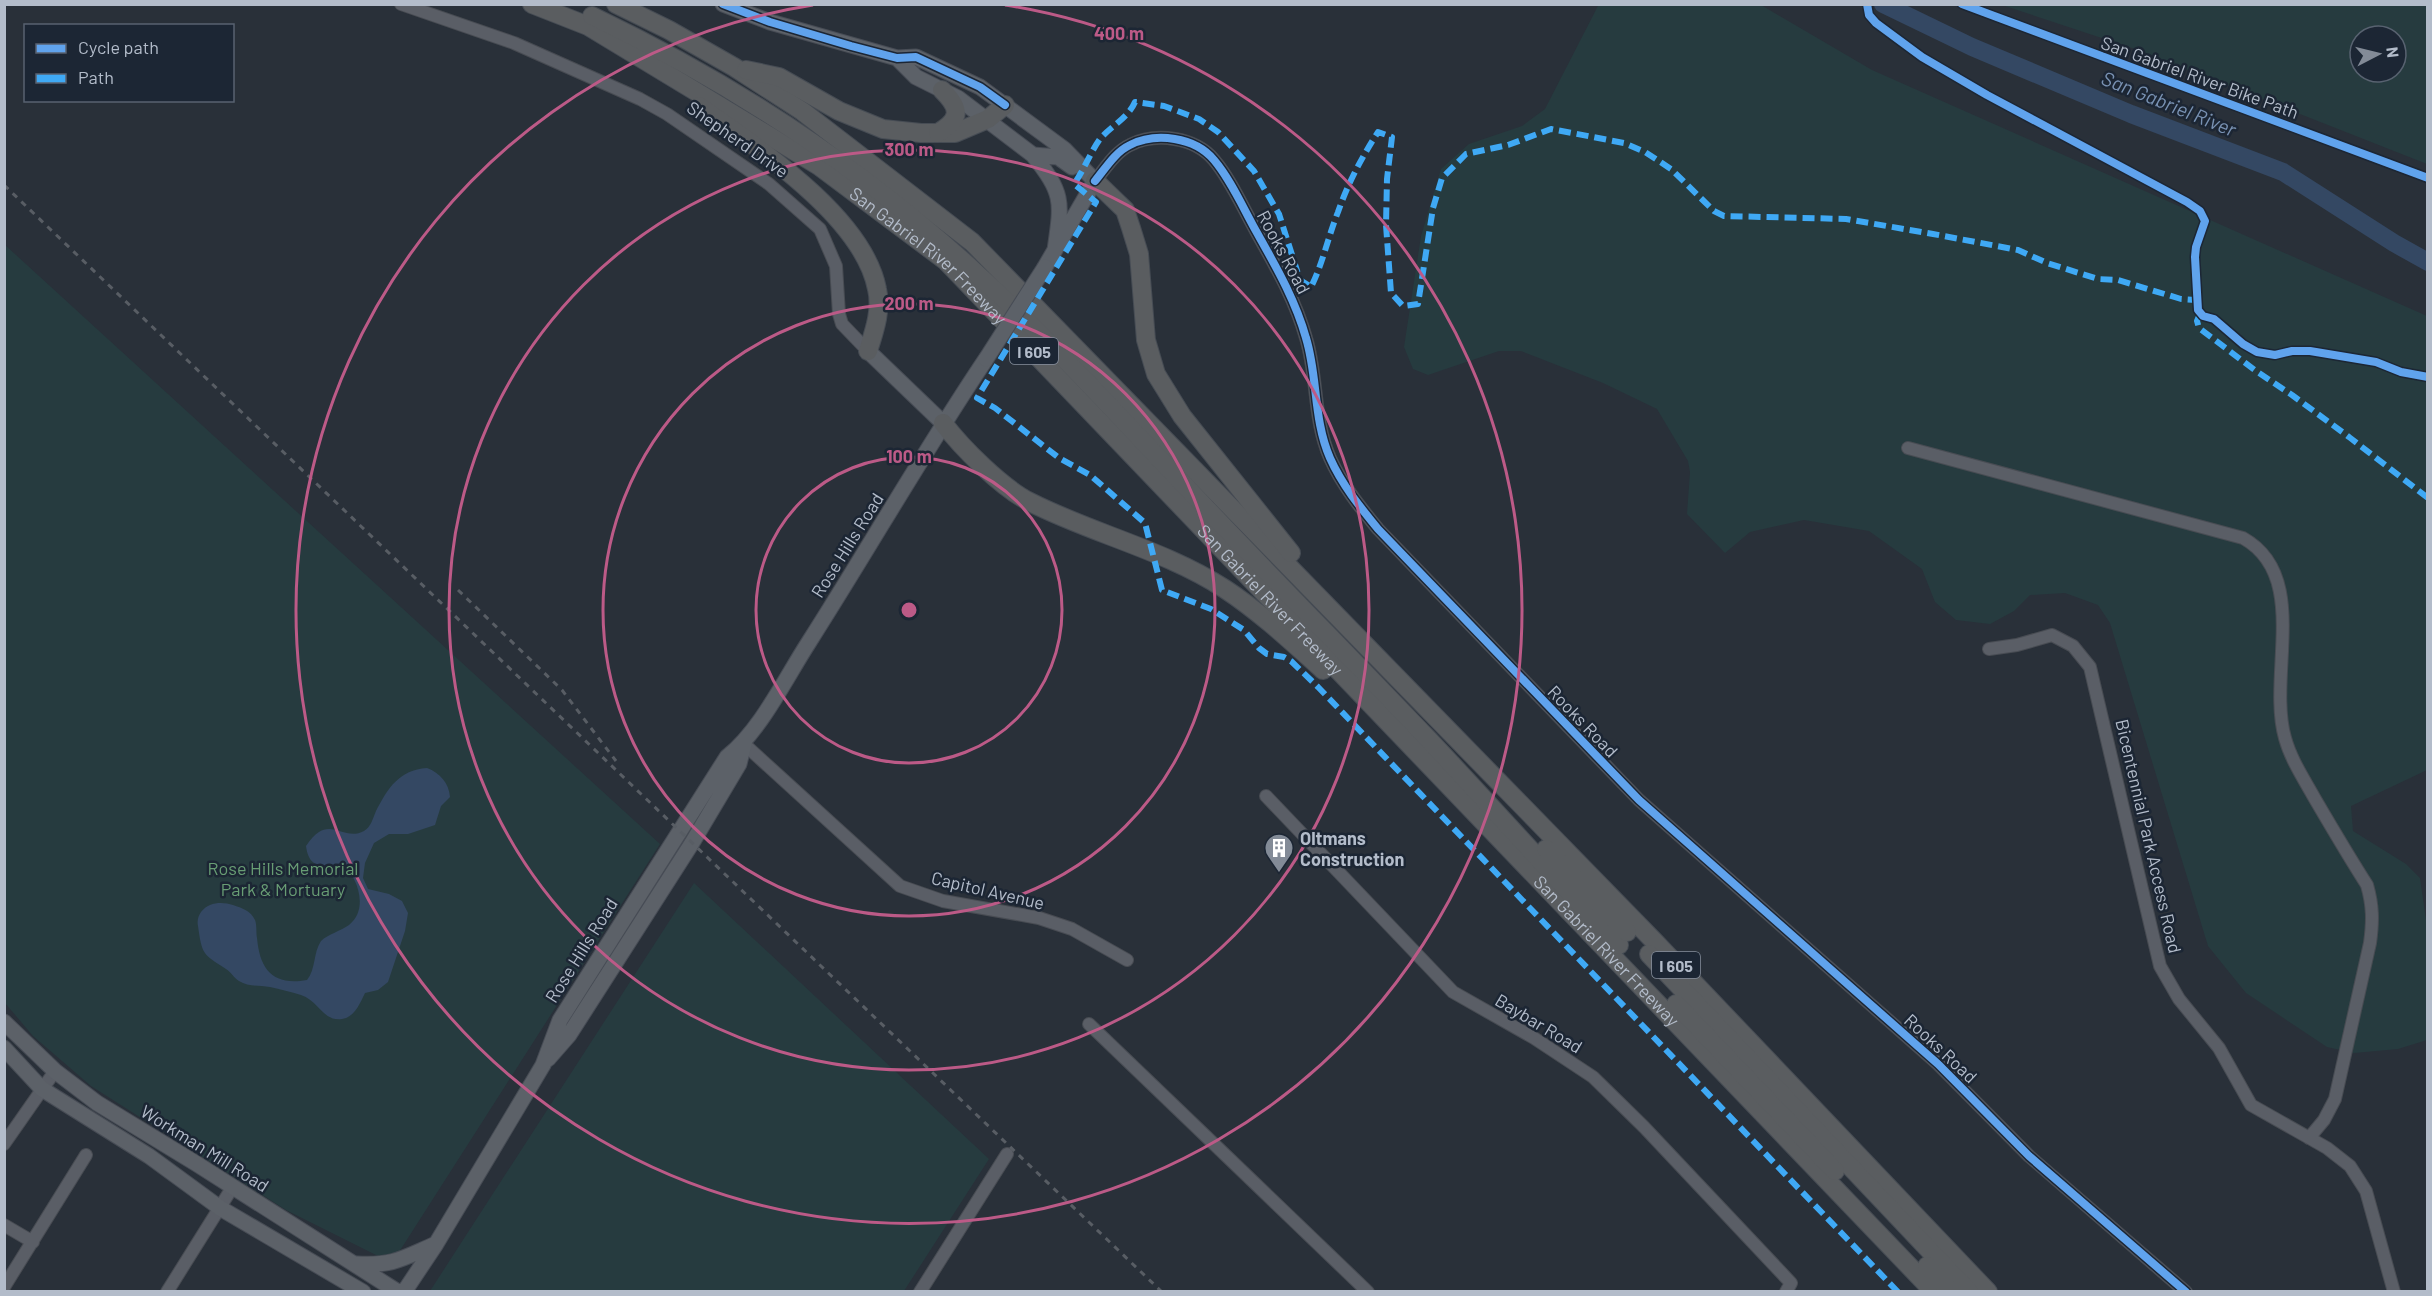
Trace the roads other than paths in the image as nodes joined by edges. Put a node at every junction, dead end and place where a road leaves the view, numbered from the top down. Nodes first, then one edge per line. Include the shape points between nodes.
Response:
1 (401, 4) edge
2 (532, 4) edge
3 (566, 4) edge
4 (583, 4) edge
5 (616, 4) edge
6 (723, 4) edge
7 (588, 26) junction
8 (897, 58) junction
9 (734, 67) junction
10 (942, 90) junction
11 (1005, 105) junction
12 (988, 119) junction
13 (823, 126) junction
14 (938, 133) junction
15 (1033, 155) junction
16 (1095, 181) junction
17 (1055, 250) junction
18 (868, 351) junction
19 (944, 423) junction
20 (1908, 448) dead end
21 (1236, 511) junction
22 (1361, 641) junction
23 (1989, 649) dead end
24 (744, 744) junction
25 (1417, 752) junction
26 (1266, 796) dead end
27 (1127, 960) dead end
28 (4, 1022) edge
29 (1089, 1024) dead end
30 (4, 1048) edge
31 (55, 1071) junction
32 (42, 1089) junction
33 (2309, 1138) junction
34 (4, 1144) edge
35 (1008, 1154) dead end
36 (86, 1155) dead end
37 (232, 1188) junction
38 (220, 1208) junction
39 (4, 1225) edge
40 (33, 1242) junction
41 (436, 1244) junction
42 (354, 1264) junction
43 (4, 1287) edge
44 (1788, 1287) edge
45 (167, 1292) edge
46 (363, 1292) edge
47 (398, 1292) edge
48 (404, 1292) edge
49 (920, 1292) edge
50 (1368, 1292) edge
51 (1934, 1292) edge
52 (1951, 1292) edge
53 (1969, 1292) edge
54 (1988, 1292) edge
55 (2186, 1292) edge
56 (2394, 1292) edge

1 - 18 street, Shepherd Drive via 514,43 640,99 769,184 820,229 836,266 842,324
2 - 7 highway, San Gabriel River Freeway / I 605
3 - 52 highway via 695,68 771,114 852,170 974,271 1148,446
4 - 13 highway via 655,39 799,124
5 - 9 highway, San Gabriel River Freeway / I 605
6 - 8 main road via 770,22
7 - 18 highway via 817,195 850,233 878,288 876,327
7 - 25 highway, San Gabriel River Freeway / I 605 via 819,166 946,261
8 - 10 main road via 916,77
8 - 11 main road via 916,57 950,71
9 - 13 highway, San Gabriel River Freeway / I 605
9 - 14 highway via 779,77 838,111 883,129
10 - 12 main road
10 - 14 highway via 956,108 956,117 952,125
11 - 12 highway
11 - 16 main road via 1064,149
12 - 14 highway via 955,133
12 - 15 main road
13 - 21 highway, San Gabriel River Freeway / I 605 via 972,242
15 - 16 main road via 1058,157
15 - 17 main road via 1053,180 1060,201
16 - 17 main road, Rose Hills Road
16 - 22 highway via 1125,210 1131,228 1139,254 1146,340 1156,374 1182,416
16 - 55 street, Rooks Road via 1129,145 1156,138 1181,140 1214,159 1295,305 1307,341 1317,416 1330,457 1351,495 1378,530 1639,800 1938,1064 2029,1156
17 - 19 main road, Rose Hills Road, bridge
18 - 19 main road, Shepherd Drive
19 - 24 main road, Rose Hills Road
19 - 25 highway via 961,446 1028,501 1182,566 1225,589
20 - 33 street via 2243,538 2258,546 2268,559 2280,584 2283,605 2280,681 2285,736 2295,764 2367,885 2373,904 2370,943 2335,1099
21 - 22 highway, San Gabriel River Freeway / I 605
21 - 53 highway via 1246,539 1645,950
22 - 54 highway, San Gabriel River Freeway / I 605
23 - 33 street, Bicentennial Park Access Road via 2052,635 2073,646 2090,667 2160,966 2179,999 2218,1048 2252,1105
24 - 27 street, Capitol Avenue via 900,886 943,901 1061,925
24 - 41 main road, Rose Hills Road via 727,757 560,1020 543,1065
25 - 51 highway, San Gabriel River Freeway / I 605
26 - 44 street, Baybar Road via 1453,992 1593,1077 1644,1126
28 - 31 main road, Workman Mill Road
29 - 50 street
30 - 32 main road, Workman Mill Road
31 - 32 street
31 - 37 main road, Workman Mill Road via 97,1103
32 - 34 street
32 - 38 main road, Workman Mill Road via 149,1156
33 - 56 street, Bicentennial Park Access Road via 2350,1166 2367,1191
35 - 49 street
36 - 40 street
37 - 38 street
37 - 42 main road, Workman Mill Road
38 - 45 street
38 - 46 main road, Workman Mill Road
39 - 40 street
40 - 43 street
41 - 42 main road via 396,1262
41 - 48 main road, Rose Hills Road
42 - 47 main road, Workman Mill Road

